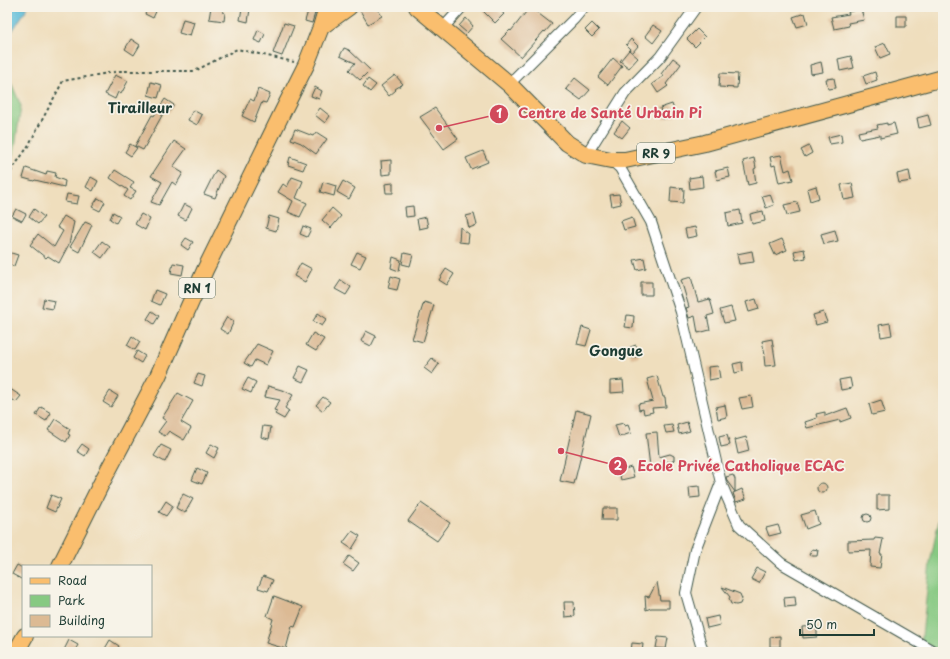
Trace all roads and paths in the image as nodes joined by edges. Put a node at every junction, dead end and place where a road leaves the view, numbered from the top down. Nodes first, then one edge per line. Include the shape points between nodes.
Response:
1 (327, 7) edge
2 (349, 7) edge
3 (417, 7) edge
4 (462, 7) edge
5 (584, 7) edge
6 (696, 7) edge
7 (321, 27) junction
8 (442, 28) junction
9 (306, 65) junction
10 (943, 78) edge
11 (509, 84) junction
12 (586, 155) junction
13 (611, 160) junction
14 (7, 177) edge
15 (721, 483) junction
16 (60, 565) edge
17 (24, 637) edge
18 (16, 652) edge
19 (703, 652) edge
20 (935, 652) edge

1 - 7 main road, RN 1
2 - 7 main road
3 - 8 main road, RR 9
4 - 8 street
5 - 11 street
6 - 12 street via 660,57 625,93
7 - 9 main road, RN 1
8 - 11 main road, RR 9
9 - 14 path via 237,48 195,71 120,71 63,81 27,148
9 - 16 main road, RN 1 via 205,270 158,376
10 - 13 main road, RR 9 via 705,143 625,160
11 - 12 main road, RR 9 via 567,143
12 - 13 main road, RR 9
13 - 15 street via 620,168 652,222 681,312
15 - 19 street via 695,550 686,593
15 - 20 street via 739,525 781,563
17 - 18 main road

